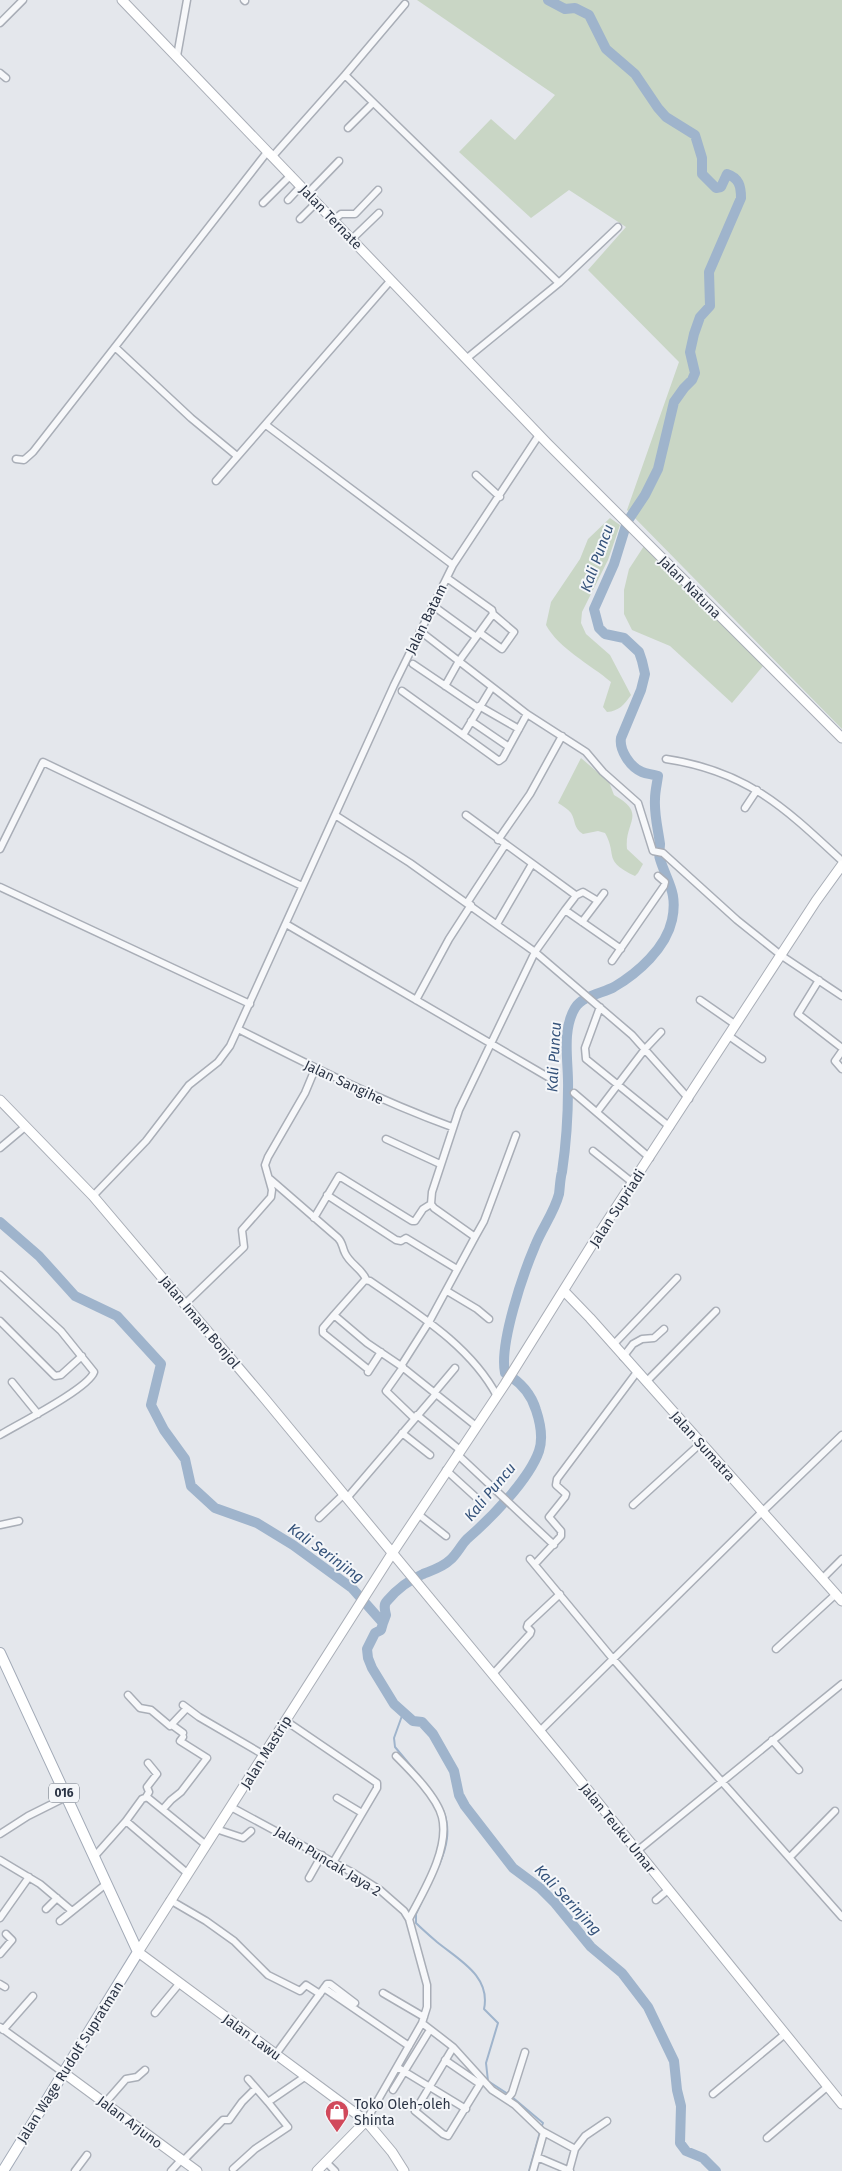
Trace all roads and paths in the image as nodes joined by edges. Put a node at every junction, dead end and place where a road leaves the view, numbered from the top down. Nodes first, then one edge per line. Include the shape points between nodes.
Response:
1 (23, 0) edge
2 (122, 0) edge
3 (188, 0) edge
4 (405, 4) dead end
5 (0, 23) edge
6 (177, 56) junction
7 (0, 73) edge
8 (345, 75) junction
9 (6, 78) dead end
10 (372, 104) junction
11 (348, 128) dead end
12 (270, 154) junction
13 (339, 161) dead end
14 (291, 175) junction
15 (304, 189) junction
16 (378, 190) dead end
17 (288, 200) dead end
18 (316, 202) junction
19 (263, 203) dead end
20 (379, 213) dead end
21 (300, 219) dead end
22 (334, 220) junction
23 (618, 226) dead end
24 (352, 239) junction
25 (391, 280) junction
26 (559, 283) junction
27 (115, 347) junction
28 (466, 359) junction
29 (266, 425) junction
30 (539, 435) junction
31 (237, 456) junction
32 (16, 459) dead end
33 (476, 476) dead end
34 (216, 481) dead end
35 (500, 496) junction
36 (453, 565) junction
37 (447, 578) junction
38 (432, 606) junction
39 (493, 614) junction
40 (420, 631) junction
41 (478, 635) junction
42 (459, 661) junction
43 (414, 664) dead end
44 (445, 686) junction
45 (492, 687) junction
46 (402, 691) dead end
47 (479, 707) junction
48 (527, 714) junction
49 (470, 721) junction
50 (519, 729) junction
51 (463, 735) junction
52 (562, 736) junction
53 (842, 738) edge
54 (509, 747) junction
55 (666, 759) dead end
56 (757, 790) junction
57 (745, 808) dead end
58 (335, 815) junction
59 (466, 815) dead end
60 (2, 838) edge
61 (498, 840) junction
62 (505, 845) junction
63 (0, 849) edge
64 (842, 863) edge
65 (532, 864) junction
66 (658, 876) dead end
67 (302, 886) junction
68 (0, 887) edge
69 (604, 893) dead end
70 (575, 896) junction
71 (598, 901) junction
72 (469, 904) junction
73 (565, 910) junction
74 (582, 922) junction
75 (286, 924) junction
76 (496, 924) junction
77 (621, 949) junction
78 (535, 952) junction
79 (782, 956) junction
80 (612, 961) dead end
81 (819, 980) junction
82 (842, 996) edge
83 (416, 1000) junction
84 (700, 1000) dead end
85 (250, 1004) junction
86 (600, 1007) junction
87 (736, 1026) junction
88 (238, 1030) junction
89 (661, 1032) dead end
90 (729, 1036) junction
91 (492, 1044) junction
92 (645, 1049) junction
93 (842, 1049) edge
94 (762, 1059) dead end
95 (315, 1069) junction
96 (842, 1069) edge
97 (548, 1077) dead end
98 (618, 1084) junction
99 (574, 1093) dead end
100 (688, 1099) junction
101 (0, 1100) edge
102 (597, 1112) junction
103 (25, 1127) junction
104 (452, 1127) junction
105 (670, 1127) junction
106 (516, 1135) dead end
107 (386, 1139) dead end
108 (0, 1148) edge
109 (593, 1151) dead end
110 (650, 1158) junction
111 (440, 1164) junction
112 (268, 1178) junction
113 (633, 1183) junction
114 (327, 1194) junction
115 (93, 1196) junction
116 (431, 1204) junction
117 (314, 1218) junction
118 (475, 1237) junction
119 (458, 1269) junction
120 (0, 1275) edge
121 (677, 1278) dead end
122 (366, 1279) junction
123 (447, 1291) junction
124 (564, 1291) junction
125 (185, 1304) junction
126 (716, 1311) dead end
127 (334, 1315) junction
128 (488, 1319) dead end
129 (0, 1321) edge
130 (429, 1322) junction
131 (664, 1329) dead end
132 (613, 1345) junction
133 (381, 1352) junction
134 (82, 1356) junction
135 (623, 1357) junction
136 (402, 1366) junction
137 (455, 1368) dead end
138 (637, 1372) junction
139 (12, 1382) dead end
140 (646, 1382) junction
141 (435, 1394) junction
142 (497, 1396) junction
143 (38, 1414) junction
144 (416, 1417) junction
145 (476, 1426) junction
146 (402, 1433) junction
147 (0, 1435) edge
148 (842, 1435) edge
149 (700, 1444) junction
150 (458, 1452) junction
151 (430, 1455) dead end
152 (446, 1470) junction
153 (345, 1496) junction
154 (480, 1501) dead end
155 (633, 1505) dead end
156 (762, 1512) junction
157 (418, 1514) junction
158 (319, 1518) dead end
159 (19, 1521) dead end
160 (0, 1525) edge
161 (446, 1536) dead end
162 (554, 1545) junction
163 (392, 1552) junction
164 (842, 1559) edge
165 (823, 1578) junction
166 (560, 1594) junction
167 (839, 1597) edge
168 (776, 1649) dead end
169 (0, 1653) edge
170 (613, 1659) junction
171 (493, 1674) junction
172 (842, 1684) edge
173 (128, 1695) dead end
174 (286, 1721) junction
175 (172, 1725) junction
176 (540, 1731) junction
177 (772, 1740) junction
178 (264, 1755) junction
179 (396, 1756) dead end
180 (148, 1763) dead end
181 (799, 1770) dead end
182 (722, 1781) junction
183 (66, 1797) junction
184 (146, 1797) junction
185 (337, 1798) dead end
186 (232, 1807) junction
187 (162, 1810) junction
188 (835, 1811) dead end
189 (362, 1813) junction
190 (126, 1821) junction
191 (216, 1829) junction
192 (251, 1831) dead end
193 (0, 1834) edge
194 (206, 1845) junction
195 (636, 1851) junction
196 (322, 1855) junction
197 (94, 1857) junction
198 (790, 1857) junction
199 (0, 1860) edge
200 (334, 1861) junction
201 (187, 1873) junction
202 (29, 1877) junction
203 (309, 1878) dead end
204 (106, 1884) junction
205 (668, 1890) junction
206 (57, 1898) junction
207 (170, 1900) junction
208 (656, 1900) dead end
209 (46, 1909) dead end
210 (72, 1911) junction
211 (1, 1915) edge
212 (842, 1917) edge
213 (409, 1919) junction
214 (60, 1921) dead end
215 (128, 1933) junction
216 (6, 1934) dead end
217 (138, 1952) junction
218 (0, 1954) edge
219 (128, 1969) junction
220 (179, 1984) junction
221 (322, 1991) junction
222 (383, 1993) dead end
223 (33, 1996) dead end
224 (355, 2003) dead end
225 (155, 2013) dead end
226 (425, 2025) junction
227 (2, 2028) edge
228 (784, 2034) junction
229 (409, 2046) junction
230 (451, 2051) dead end
231 (525, 2052) dead end
232 (276, 2054) junction
233 (445, 2060) junction
234 (402, 2069) junction
235 (146, 2070) dead end
236 (64, 2073) junction
237 (306, 2076) junction
238 (248, 2078) dead end
239 (429, 2086) junction
240 (827, 2086) junction
241 (256, 2088) junction
242 (393, 2090) dead end
243 (713, 2094) dead end
244 (509, 2096) junction
245 (268, 2102) junction
246 (105, 2103) junction
247 (842, 2104) edge
248 (466, 2109) junction
249 (366, 2121) junction
250 (607, 2121) dead end
251 (542, 2130) junction
252 (767, 2138) dead end
253 (575, 2149) junction
254 (87, 2155) dead end
255 (537, 2156) junction
256 (326, 2162) junction
257 (188, 2166) edge
258 (233, 2169) dead end
259 (3, 2171) edge
260 (74, 2171) edge
261 (171, 2171) edge
262 (317, 2171) edge
263 (335, 2171) edge
264 (404, 2171) edge
265 (533, 2171) edge
266 (569, 2171) edge

1 - 5 street
2 - 6 main road, Jalan Ternate
3 - 6 street
4 - 8 street
6 - 12 main road, Jalan Ternate
7 - 9 street
8 - 10 street
8 - 12 street
10 - 11 street
10 - 26 street
12 - 14 main road, Jalan Ternate
12 - 27 street
13 - 15 street
14 - 15 main road, Jalan Ternate
14 - 19 street
15 - 17 street
15 - 18 main road, Jalan Ternate
16 - 22 street via 355,214 341,214
18 - 21 street
18 - 22 main road, Jalan Ternate
20 - 24 street
22 - 24 main road, Jalan Ternate
23 - 26 street
24 - 25 main road, Jalan Ternate
25 - 28 main road, Jalan Ternate
25 - 29 street
26 - 28 street
27 - 31 street
27 - 32 street via 33,452 24,460
28 - 30 main road, Jalan Ternate
29 - 31 street
29 - 36 street
30 - 35 street, Jalan Batam
30 - 53 main road, Jalan Natuna
31 - 34 street
33 - 35 street
35 - 36 street, Jalan Batam
36 - 37 street, Jalan Batam
37 - 38 street, Jalan Batam
37 - 39 street via 492,610
38 - 40 street, Jalan Batam
38 - 41 street
39 - 41 street
39 - 41 street via 514,631 505,646 501,648
40 - 42 street
40 - 58 street, Jalan Batam
41 - 42 street
42 - 44 street
42 - 45 street
43 - 44 street
44 - 47 street
45 - 47 street
45 - 48 street
46 - 51 street
47 - 49 street
47 - 50 street
48 - 50 street
48 - 52 street
49 - 51 street
49 - 54 street
50 - 54 street
51 - 54 street via 499,761
52 - 61 street via 530,794
52 - 79 street via 586,752 638,803 653,851 664,853
55 - 56 street via 713,770
56 - 57 street
56 - 64 street via 787,811
58 - 67 street, Jalan Batam
58 - 72 street
59 - 61 street
60 - 63 street
60 - 67 street via 43,762
61 - 62 street
62 - 65 street
62 - 72 street
64 - 79 main road, Jalan Supriadi
65 - 70 street
65 - 76 street
66 - 77 street via 665,884
67 - 75 street, Jalan Batam
68 - 85 street
69 - 71 street
70 - 71 street via 583,892
70 - 73 street
71 - 74 street
72 - 76 street
72 - 83 street
73 - 74 street
73 - 78 street
74 - 77 street
75 - 83 street
75 - 85 street, Jalan Batam
76 - 78 street
77 - 80 street
78 - 86 street
78 - 91 street
79 - 81 street
79 - 87 main road, Jalan Supriadi
81 - 82 street
81 - 93 street via 798,1014
83 - 91 street
84 - 87 street
85 - 88 street, Jalan Batam
86 - 92 street
86 - 98 street via 585,1048 586,1059
87 - 90 main road, Jalan Supriadi
88 - 95 street, Jalan Sangihe
88 - 115 street, Jalan Batam via 218,1062 189,1085 146,1142
89 - 92 street
90 - 94 street
90 - 100 main road, Jalan Supriadi
91 - 97 street
91 - 104 street
92 - 98 street
92 - 100 street
93 - 96 street via 835,1061
95 - 104 street, Jalan Sangihe
95 - 112 street via 305,1093 268,1156 265,1166
98 - 102 street
98 - 105 street
99 - 102 street
100 - 105 main road, Jalan Supriadi
101 - 103 main road, Jalan Imam Bonjol
102 - 110 street
103 - 108 street
103 - 115 main road, Jalan Imam Bonjol
104 - 111 street
105 - 110 main road, Jalan Supriadi
106 - 118 street
107 - 111 street
109 - 113 street
110 - 113 main road, Jalan Supriadi
111 - 116 street
112 - 117 street
112 - 125 street via 271,1197 242,1230 244,1247
113 - 124 main road, Jalan Supriadi
114 - 116 street via 339,1176 414,1222
114 - 117 street
114 - 119 street via 396,1240 408,1239
115 - 125 main road, Jalan Imam Bonjol
116 - 118 street
117 - 122 street via 342,1243 347,1256
118 - 119 street
119 - 123 street
120 - 134 street via 61,1331
121 - 132 street
122 - 127 street
122 - 130 street
123 - 128 street
123 - 130 street
124 - 132 main road, Jalan Sumatra
124 - 142 main road, Jalan Supriadi
125 - 153 main road, Jalan Imam Bonjol
126 - 140 street
127 - 133 street
127 - 133 street via 323,1332 368,1371
129 - 134 street via 55,1376 61,1375
130 - 136 street
130 - 142 street via 480,1369
131 - 135 street via 654,1338 632,1344
132 - 135 main road, Jalan Sumatra
133 - 136 street
134 - 143 street via 94,1371 92,1376
135 - 138 main road, Jalan Sumatra
136 - 141 street
136 - 144 street via 386,1391
137 - 141 street
138 - 140 main road, Jalan Sumatra
138 - 162 street via 557,1479 556,1485 566,1494 549,1517 562,1533
139 - 143 street
140 - 149 main road, Jalan Sumatra
141 - 144 street
141 - 145 street
142 - 145 main road, Jalan Supriadi
143 - 147 street
144 - 146 street
144 - 150 street
145 - 150 main road, Jalan Supriadi
146 - 151 street
146 - 153 street
148 - 156 street
149 - 155 street
149 - 156 main road, Jalan Sumatra
150 - 152 main road, Jalan Supriadi
150 - 162 street
152 - 154 street
152 - 157 main road, Jalan Supriadi
153 - 158 street
153 - 163 main road, Jalan Imam Bonjol
156 - 165 main road, Jalan Sumatra
156 - 170 street
157 - 161 street
157 - 163 main road, Jalan Supriadi
159 - 160 street
162 - 166 street via 532,1561
163 - 171 main road, Jalan Teuku Umar
163 - 174 main road, Jalan Mastrip
164 - 165 street
165 - 167 main road, Jalan Sumatra
166 - 170 street
166 - 171 street via 528,1624 530,1634
167 - 168 street
169 - 183 main road, 016
170 - 176 street
170 - 182 street
171 - 176 main road, Jalan Teuku Umar
172 - 177 street
173 - 175 street via 140,1708 151,1710 169,1726
174 - 178 main road, Jalan Mastrip
174 - 189 street via 377,1783
175 - 178 street via 185,1706
175 - 187 street via 183,1735 180,1741 207,1758 181,1792
176 - 195 main road, Jalan Teuku Umar
177 - 181 street
177 - 182 street
178 - 186 main road, Jalan Mastrip
179 - 213 street via 428,1792 443,1823 440,1852
180 - 184 street via 157,1774 146,1787 149,1792
182 - 195 street
182 - 198 street
183 - 193 street
183 - 197 main road, 016
184 - 187 street
184 - 190 street
185 - 189 street
186 - 191 main road, Jalan Mastrip
186 - 196 street, Jalan Puncak Jaya 2
187 - 194 street
188 - 198 street
189 - 200 street
190 - 197 street
190 - 201 street
191 - 192 street via 243,1838
191 - 194 main road, Jalan Mastrip
194 - 201 main road, Jalan Mastrip
195 - 205 main road, Jalan Teuku Umar
196 - 200 street, Jalan Puncak Jaya 2
196 - 203 street
197 - 204 main road, 016
198 - 212 street
199 - 202 street
200 - 213 street, Jalan Puncak Jaya 2 via 380,1890
201 - 207 main road, Jalan Mastrip
202 - 206 street
202 - 211 street
204 - 210 street
204 - 215 main road, 016
205 - 208 street
205 - 228 main road, Jalan Teuku Umar
206 - 209 street
206 - 210 street
207 - 217 main road, Jalan Mastrip
207 - 221 street via 234,1941 268,1976 300,1991 306,1985
210 - 214 street
213 - 226 street, Jalan Puncak Jaya 2 via 427,1985
215 - 217 main road, 016
215 - 219 main road, 016 via 131,1950
216 - 218 street via 12,1940
217 - 219 main road, Jalan Wage Rudolf Supratman / 016
217 - 220 main road, Jalan Lawu
219 - 236 main road, Jalan Wage Rudolf Supratman / 016
220 - 225 street
220 - 232 main road, Jalan Lawu
221 - 224 street via 330,1984
221 - 229 street
221 - 232 street
222 - 226 street
223 - 227 street
226 - 229 street, Jalan Puncak Jaya 2
226 - 234 street
226 - 244 street via 453,2047 488,2086
227 - 236 street
228 - 240 main road, Jalan Teuku Umar
228 - 243 street
229 - 234 street, Jalan Puncak Jaya 2
230 - 233 street
231 - 244 street
232 - 237 main road, Jalan Lawu
233 - 239 street
233 - 248 street via 480,2084
234 - 239 street
234 - 242 street
234 - 249 street, Jalan Puncak Jaya 2
235 - 246 street via 137,2077 126,2079
236 - 246 main road, Jalan Arjuno
236 - 259 main road, Jalan Wage Rudolf Supratman / 016
237 - 245 street
237 - 249 main road, Jalan Lawu
238 - 241 street
239 - 248 street
239 - 248 street via 415,2112 443,2134 450,2134
240 - 247 main road, Jalan Teuku Umar
240 - 252 street
241 - 245 street
241 - 257 street via 229,2120 223,2120
244 - 251 street
245 - 258 street via 288,2128 255,2149
246 - 257 main road, Jalan Arjuno
249 - 256 main road
249 - 264 main road, Jalan Lawu
250 - 253 street via 585,2136
251 - 253 street
251 - 255 street
253 - 266 street
254 - 260 street
255 - 265 street
255 - 266 street
256 - 262 main road
256 - 263 street
257 - 261 street

